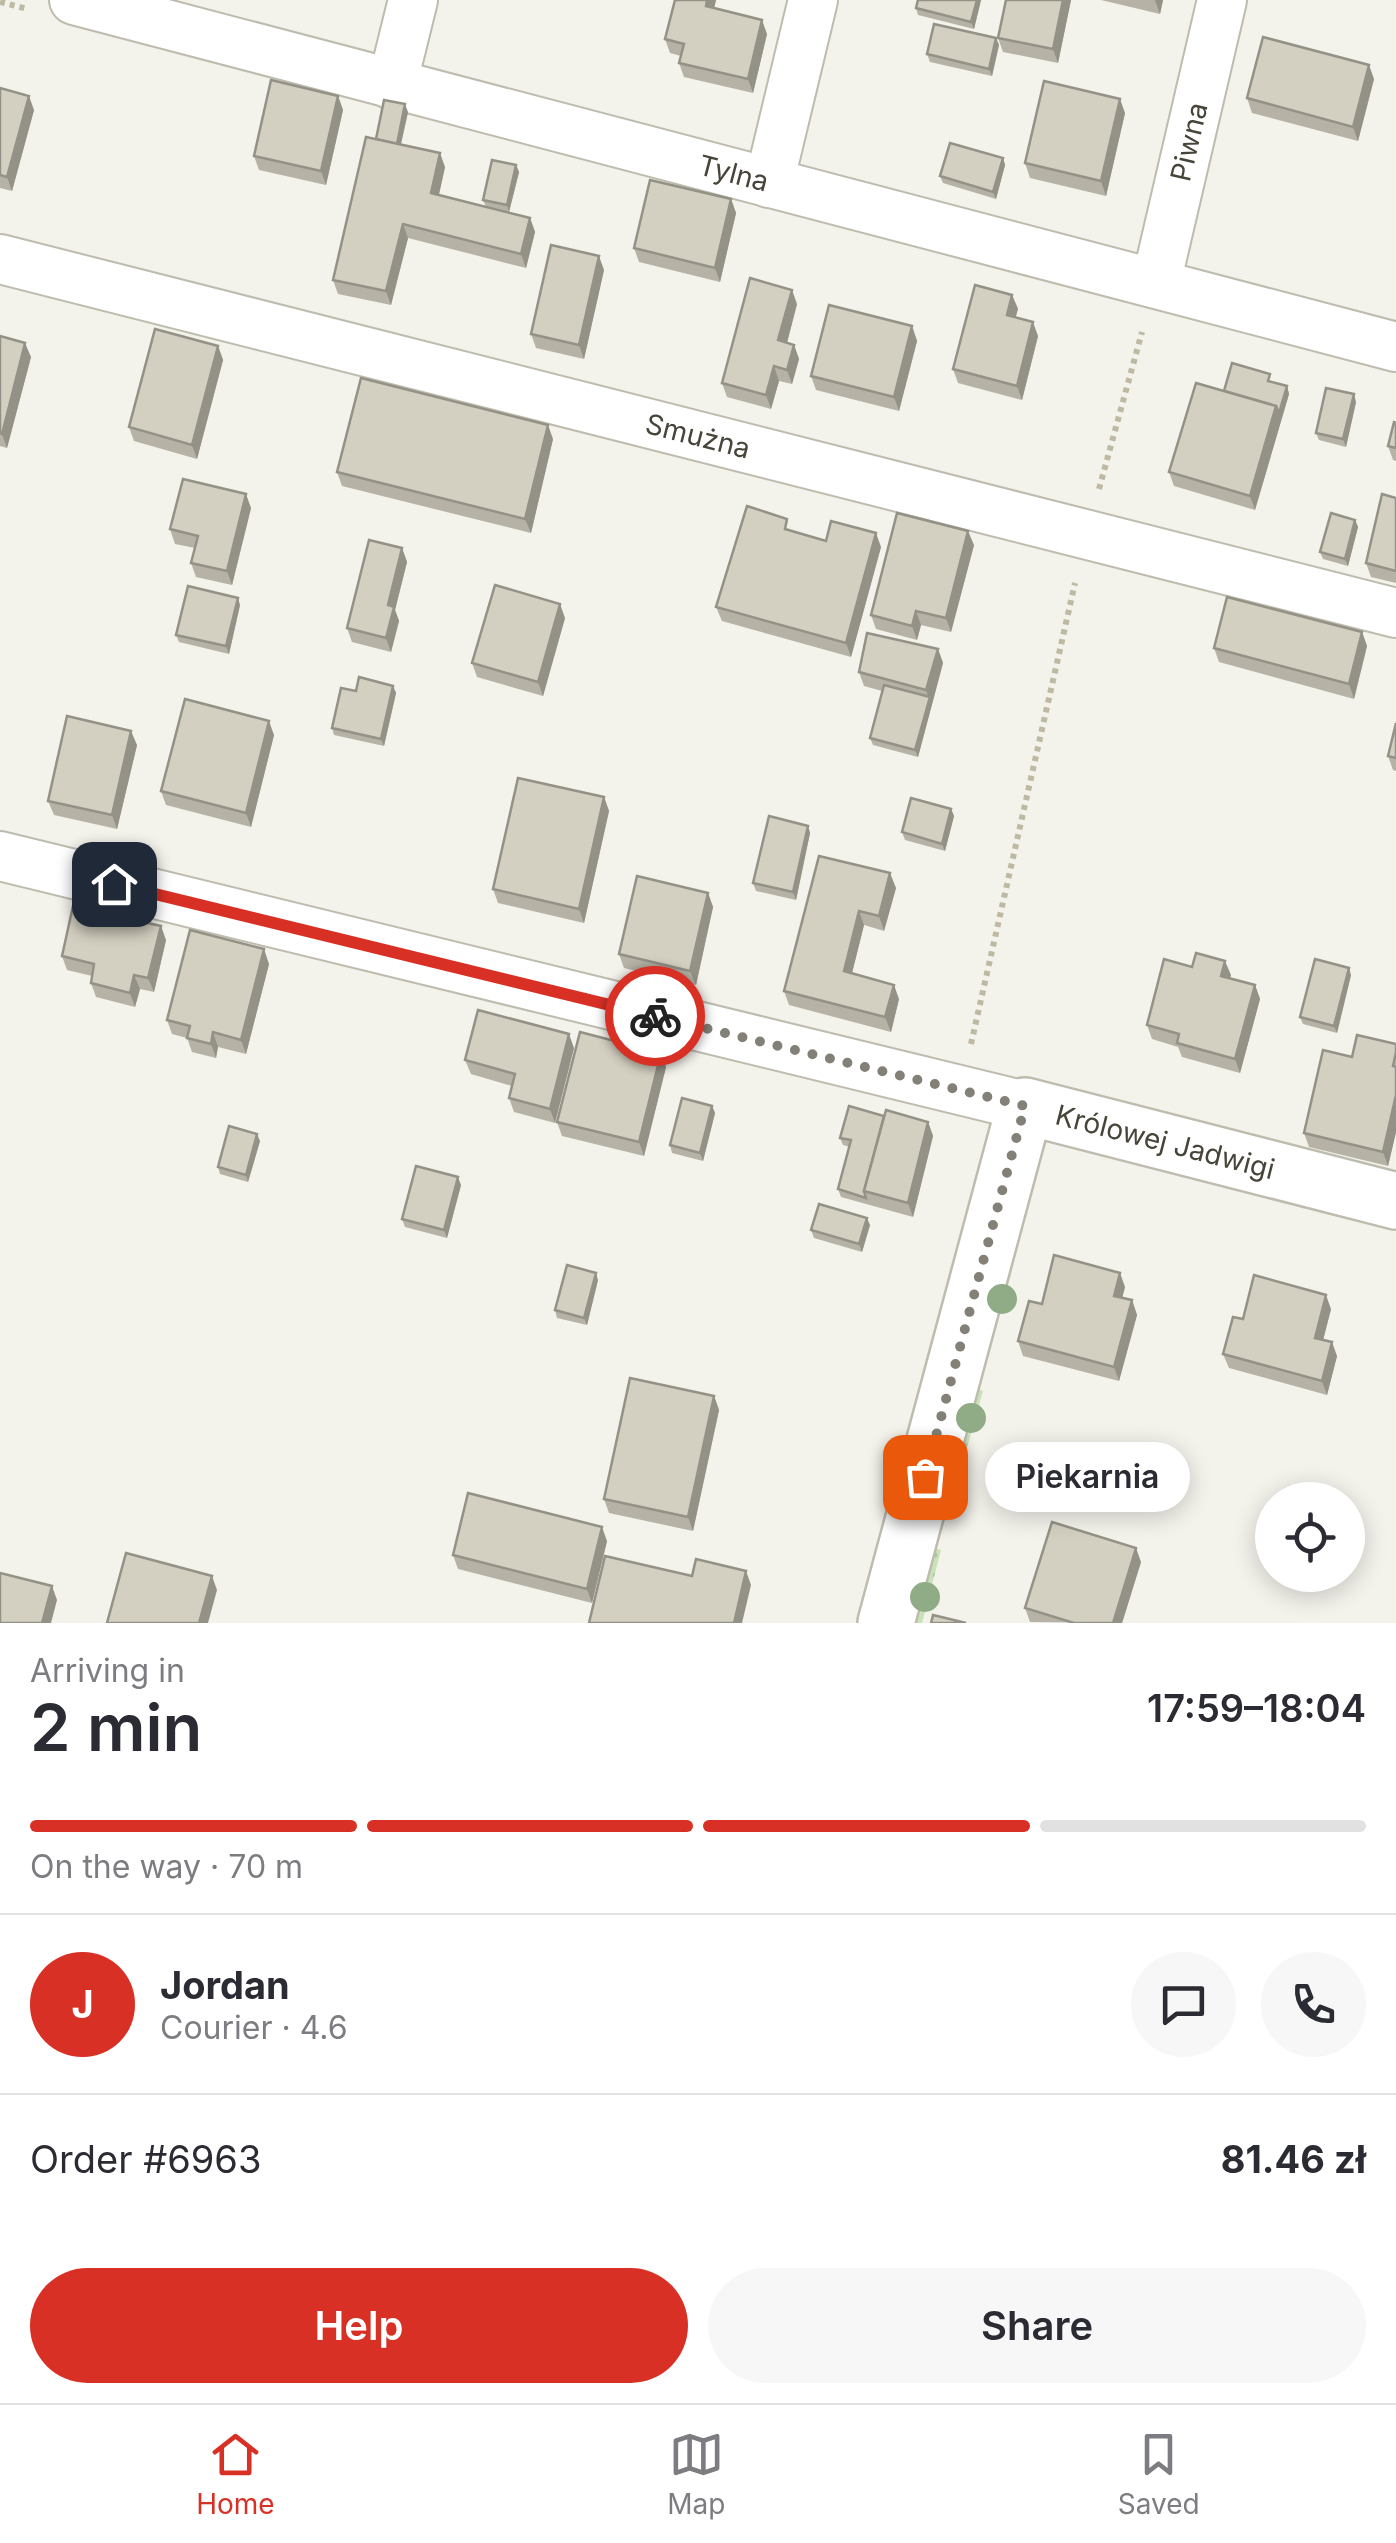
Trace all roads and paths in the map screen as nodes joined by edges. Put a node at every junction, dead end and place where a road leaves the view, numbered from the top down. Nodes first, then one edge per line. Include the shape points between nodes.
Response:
1 (74, 0) edge
2 (412, 0) edge
3 (813, 0) edge
4 (1222, 0) edge
5 (392, 85) junction
6 (769, 183) junction
7 (0, 259) edge
8 (1156, 283) junction
9 (1396, 347) edge
10 (1086, 532) junction
11 (1396, 612) edge
12 (0, 856) edge
13 (967, 1063) dead end
14 (1025, 1106) junction
15 (1396, 1201) edge
16 (886, 1623) edge

1 - 5 street, Tylna
2 - 5 street
3 - 6 street
4 - 8 street, Piwna
5 - 6 street, Tylna
6 - 8 street, Tylna
7 - 10 street, Smużna
8 - 9 street, Tylna
8 - 10 path
10 - 11 street, Smużna
10 - 13 path
12 - 14 street, Królowej Jadwigi
14 - 15 street, Królowej Jadwigi
14 - 16 street

